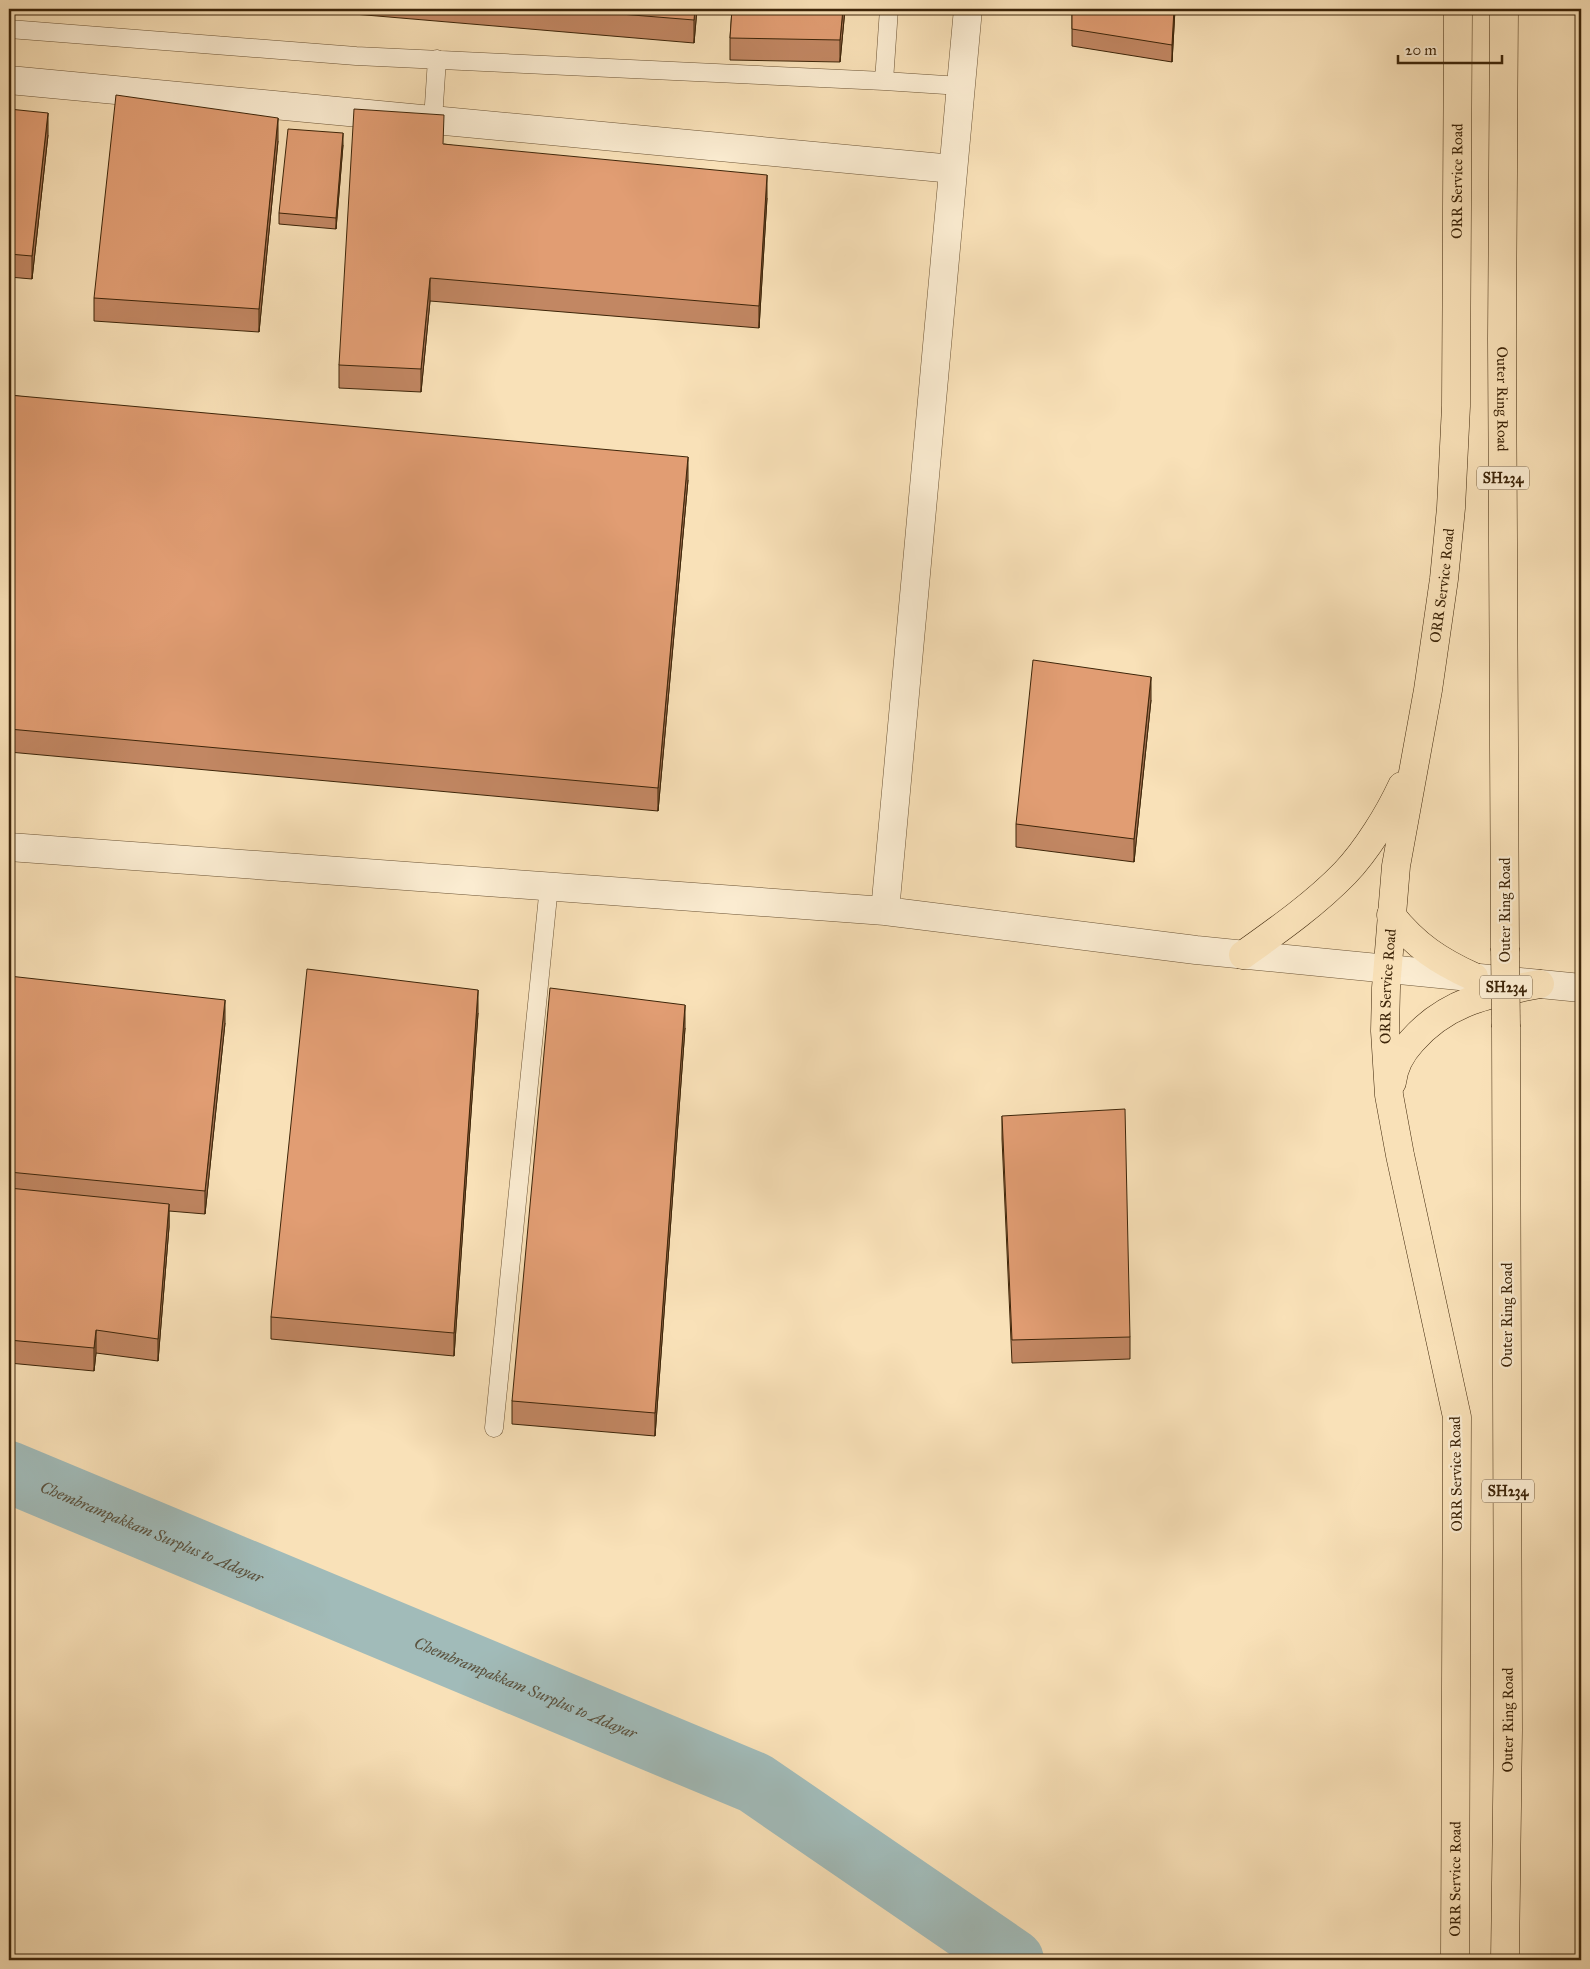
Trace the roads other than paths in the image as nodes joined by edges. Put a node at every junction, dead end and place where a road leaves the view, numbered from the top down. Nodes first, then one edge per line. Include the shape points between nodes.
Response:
1 (889, 9) edge
2 (968, 9) edge
3 (1458, 9) edge
4 (1504, 9) edge
5 (9, 29) edge
6 (437, 59) junction
7 (9, 80) edge
8 (884, 81) junction
9 (961, 86) junction
10 (433, 120) junction
11 (953, 169) junction
12 (1416, 757) junction
13 (9, 847) edge
14 (549, 886) junction
15 (885, 910) junction
16 (1391, 915) junction
17 (1243, 955) junction
18 (1387, 969) junction
19 (1474, 977) junction
20 (1540, 984) junction
21 (1581, 988) edge
22 (1389, 1095) junction
23 (494, 1428) dead end
24 (1455, 1960) edge
25 (1505, 1960) edge

1 - 8 lane
2 - 9 street
3 - 12 main road, ORR Service Road via 1456,406 1451,508 1444,579
4 - 25 main road, Outer Ring Road / SH234, bridge via 1502,339 1508,1730
5 - 6 lane via 356,56
6 - 8 lane
6 - 10 lane
7 - 10 street
8 - 9 lane
9 - 11 street
10 - 11 street
11 - 15 street
12 - 16 main road, ORR Service Road via 1396,866
12 - 17 main road via 1395,802 1346,872 1293,919
13 - 14 street
14 - 15 street
14 - 23 lane
15 - 17 street
16 - 18 main road, ORR Service Road
16 - 19 main road via 1414,941 1433,956
17 - 18 street
18 - 19 street
18 - 22 main road, ORR Service Road via 1385,1031
19 - 20 street
20 - 21 street
20 - 22 main road via 1471,999 1424,1027 1394,1068
22 - 24 main road, ORR Service Road via 1457,1417

